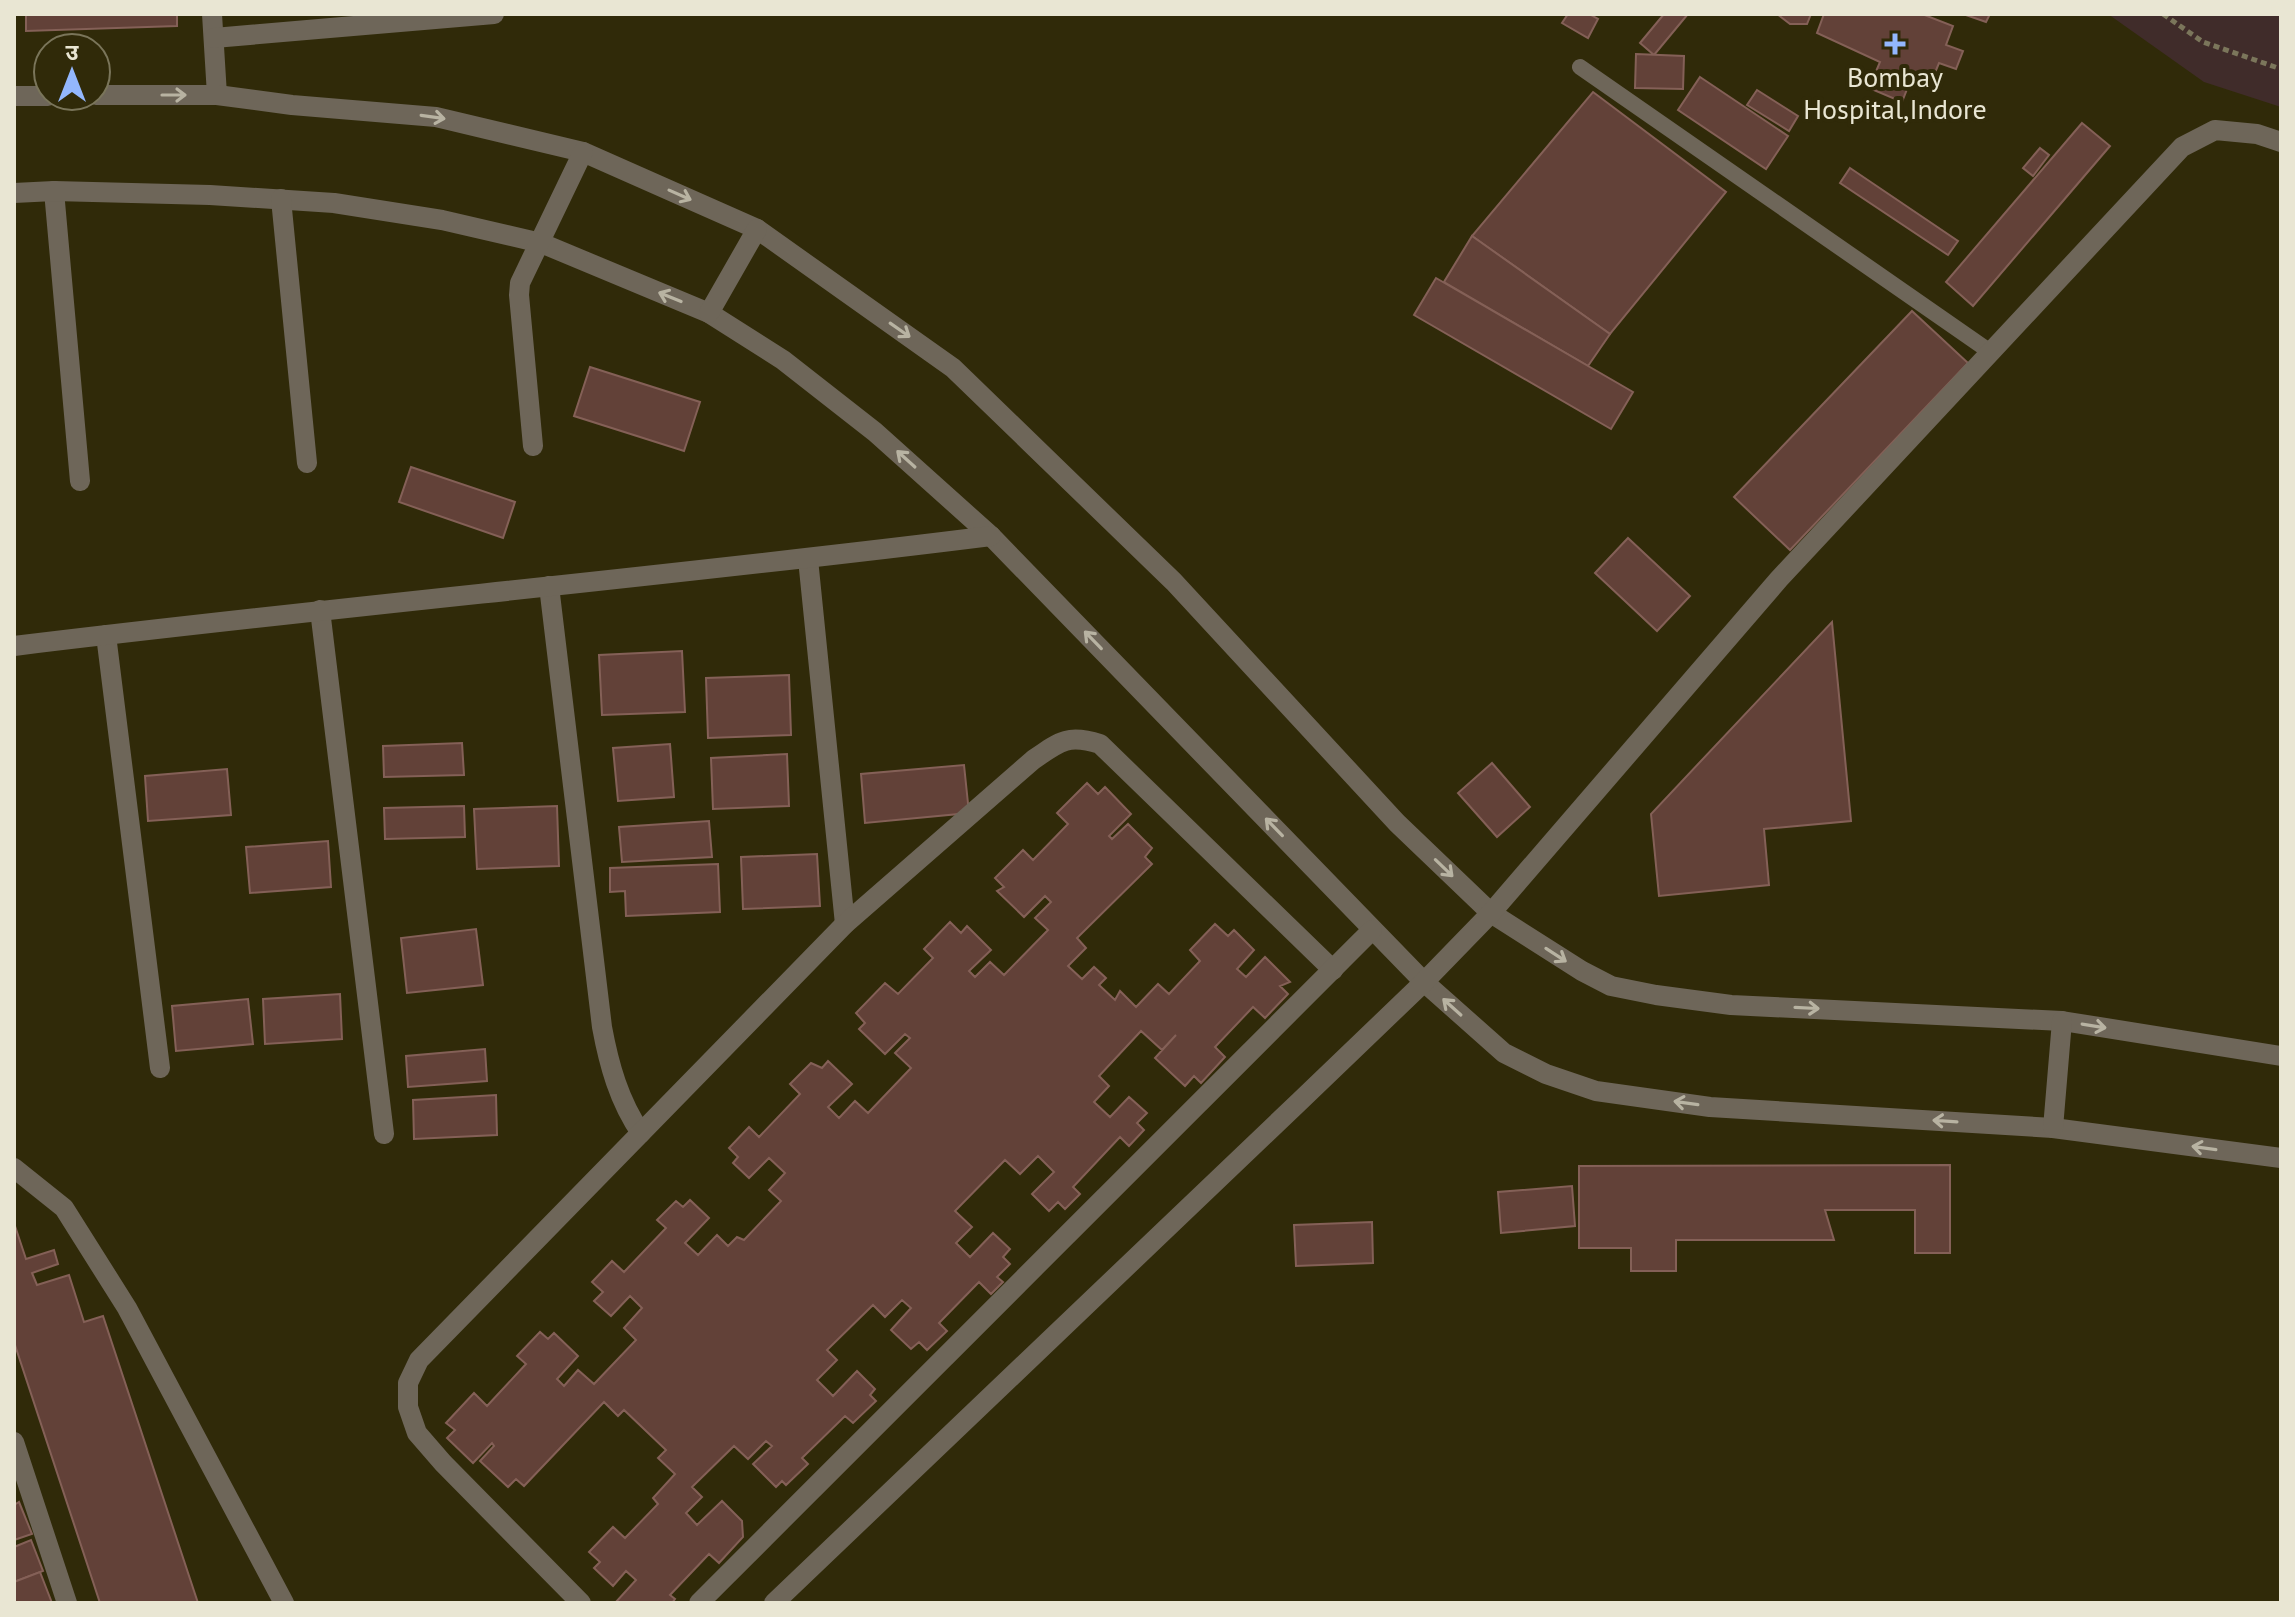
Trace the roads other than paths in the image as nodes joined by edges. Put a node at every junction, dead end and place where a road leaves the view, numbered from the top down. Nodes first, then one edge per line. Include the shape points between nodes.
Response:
1 (212, 14) edge
2 (494, 14) edge
3 (214, 38) junction
4 (1580, 67) dead end
5 (112, 95) edge
6 (217, 95) junction
7 (2281, 142) edge
8 (583, 152) junction
9 (54, 191) junction
10 (14, 193) edge
11 (281, 199) junction
12 (757, 229) junction
13 (541, 243) junction
14 (709, 313) junction
15 (1989, 351) junction
16 (533, 446) dead end
17 (307, 463) dead end
18 (80, 481) dead end
19 (991, 536) junction
20 (808, 559) junction
21 (549, 586) junction
22 (320, 610) junction
23 (106, 635) junction
24 (14, 646) edge
25 (1491, 913) junction
26 (845, 924) junction
27 (1372, 930) junction
28 (1333, 970) junction
29 (1424, 982) junction
30 (2062, 1021) junction
31 (2281, 1056) edge
32 (160, 1068) dead end
33 (2053, 1128) junction
34 (641, 1133) junction
35 (384, 1134) dead end
36 (2281, 1158) edge
37 (14, 1168) edge
38 (14, 1442) edge
39 (67, 1603) edge
40 (284, 1603) edge
41 (581, 1603) edge
42 (699, 1603) edge
43 (774, 1603) edge

1 - 3 street
2 - 3 street
3 - 6 street
4 - 15 lane
5 -> 6 street
6 -> 8 street via 436,117
7 - 15 street via 2215,130 2182,147
8 -> 12 street
8 - 13 street
9 - 10 street
9 - 11 street
9 - 18 street
11 - 13 street via 426,218
11 - 17 street
12 - 14 street
12 -> 25 street via 953,368 1174,582 1397,823
14 -> 13 street
13 - 16 street via 519,295
19 -> 14 street via 875,432 783,360
15 - 25 street via 1779,579
19 - 20 street
27 -> 19 street
20 - 21 street
20 - 26 street
21 - 22 street
21 - 34 street via 602,1027 626,1111
22 - 23 street
22 - 35 street
23 - 24 street
23 - 32 street
25 - 29 street
25 -> 30 street via 1611,986 1656,995 1731,1005
26 - 28 street via 1033,760 1064,740 1080,738 1100,744
26 - 34 street
27 - 28 street
27 - 29 street
28 - 42 street
33 -> 29 street via 1710,1107 1596,1091 1504,1053
29 - 43 street
30 -> 31 street
30 - 33 street
36 -> 33 street
34 - 41 street via 419,1360 408,1383 408,1407 417,1433
37 - 40 street via 64,1208 127,1308
38 - 39 street

